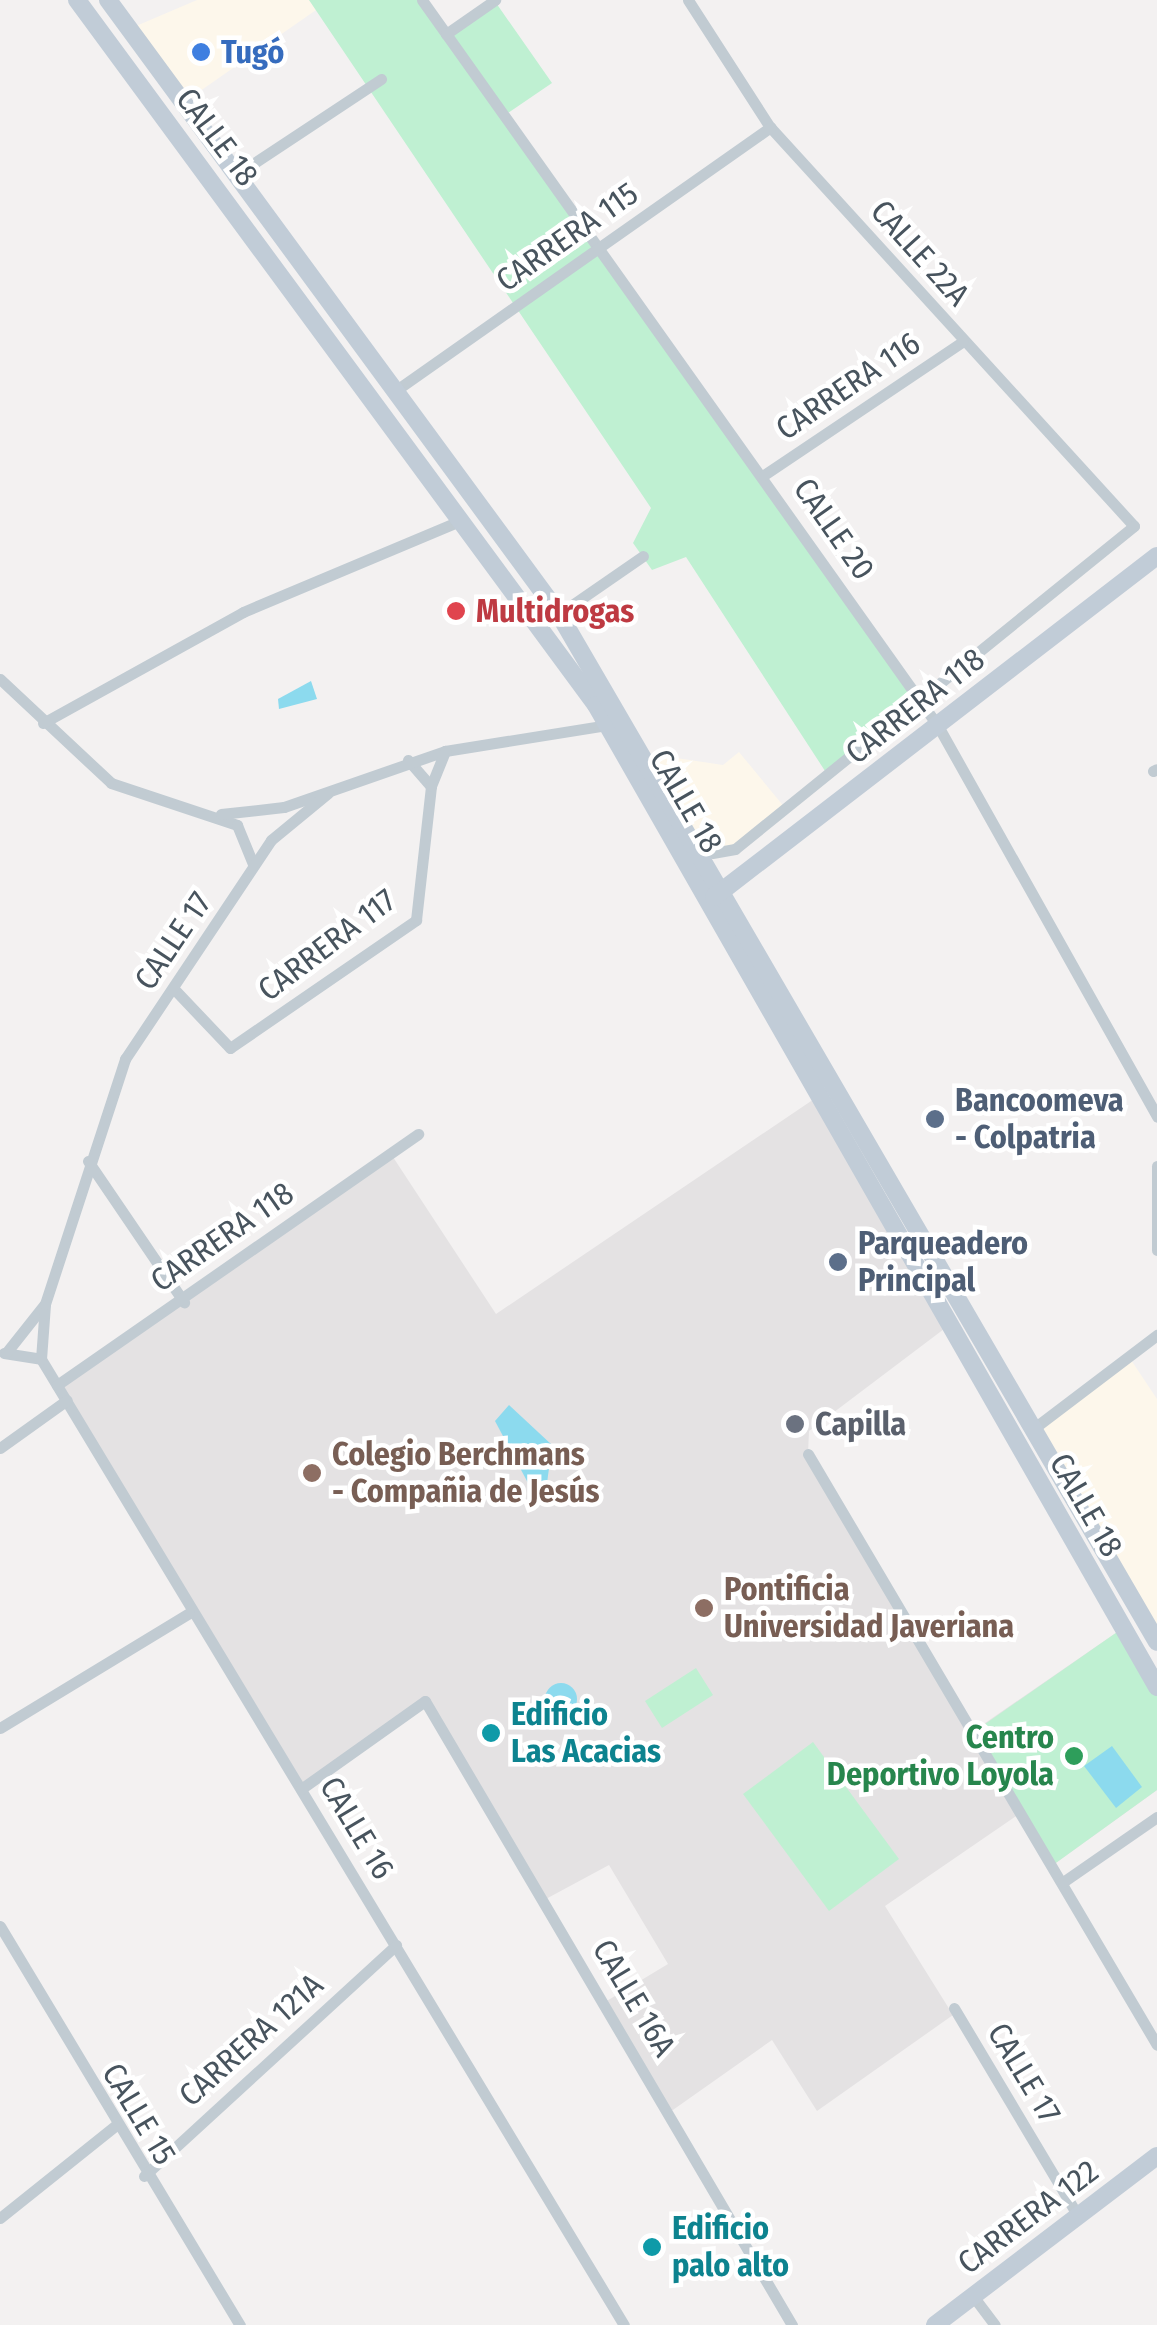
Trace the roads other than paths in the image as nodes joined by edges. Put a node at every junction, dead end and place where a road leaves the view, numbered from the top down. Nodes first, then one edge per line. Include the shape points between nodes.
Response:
1 (78, 0) edge
2 (108, 0) edge
3 (422, 0) edge
4 (495, 0) edge
5 (688, 0) edge
6 (446, 34) junction
7 (381, 79) dead end
8 (770, 127) junction
9 (236, 175) junction
10 (600, 248) junction
11 (962, 342) junction
12 (395, 390) junction
13 (764, 476) junction
14 (457, 522) junction
15 (642, 556) dead end
16 (1157, 556) edge
17 (559, 614) junction
18 (0, 679) edge
19 (920, 701) junction
20 (616, 722) junction
21 (43, 723) junction
22 (938, 726) junction
23 (445, 751) junction
24 (408, 760) junction
25 (431, 786) junction
26 (328, 793) junction
27 (221, 814) junction
28 (712, 853) dead end
29 (253, 864) junction
30 (716, 896) junction
31 (175, 990) junction
32 (1157, 1117) edge
33 (418, 1134) dead end
34 (88, 1161) junction
35 (1157, 1166) edge
36 (1157, 1250) edge
37 (184, 1302) junction
38 (45, 1304) junction
39 (1157, 1336) edge
40 (3, 1353) edge
41 (40, 1360) junction
42 (57, 1385) junction
43 (67, 1400) junction
44 (1033, 1429) junction
45 (0, 1448) edge
46 (808, 1454) dead end
47 (189, 1613) junction
48 (1157, 1642) edge
49 (1157, 1687) edge
50 (0, 1728) edge
51 (301, 1789) junction
52 (1157, 1817) edge
53 (1063, 1882) junction
54 (0, 1926) edge
55 (396, 1946) junction
56 (954, 2008) dead end
57 (1157, 2045) edge
58 (114, 2126) junction
59 (1157, 2156) edge
60 (144, 2176) junction
61 (1078, 2216) junction
62 (0, 2218) edge
63 (973, 2296) junction
64 (240, 2325) edge
65 (624, 2325) edge
66 (792, 2325) edge
67 (935, 2325) edge
68 (996, 2325) edge

1 - 14 main road, CALLE 18
2 - 9 main road, CALLE 18
3 - 6 street, CALLE 20
4 - 6 street
5 - 8 street, CALLE 22A
6 - 10 street, CALLE 20
7 - 9 street
8 - 10 street, CARRERA 115
8 - 11 street, CALLE 22A
9 - 12 main road, CALLE 18
10 - 12 street, CARRERA 115
10 - 13 street, CALLE 20
11 - 13 street, CARRERA 116
11 - 19 street, CALLE 22A via 1134,526
12 - 17 main road, CALLE 18
13 - 19 street, CALLE 20
14 - 20 main road, CALLE 18
14 - 21 street via 244,612
15 - 17 street
16 - 22 main road, CARRERA 118
17 - 20 main road, CALLE 18
18 - 21 street
19 - 22 street, CALLE 20
19 - 28 street via 735,850
20 - 23 street
20 - 30 main road, CALLE 18
21 - 27 street via 112,783
22 - 30 main road, CARRERA 118
22 - 32 street, CALLE 20
23 - 24 street
23 - 25 street, CARRERA 117
24 - 25 street
24 - 26 street
25 - 31 street, CARRERA 117 via 422,905 402,932 230,1048
26 - 27 street
26 - 29 street, CALLE 17
27 - 29 street via 249,844
29 - 31 street, CALLE 17
30 - 44 main road, CALLE 18
30 - 49 main road, CALLE 18
31 - 34 street, CALLE 17 via 125,1059
33 - 37 street, CARRERA 118
34 - 37 street
34 - 38 street, CALLE 17
35 - 36 street
37 - 42 street, CARRERA 118
38 - 40 street
38 - 41 street, CALLE 17
39 - 44 street
40 - 41 street
41 - 42 street, CALLE 16
42 - 43 street, CALLE 16
43 - 45 street
43 - 47 street, CALLE 16
44 - 48 main road, CALLE 18
46 - 53 street
47 - 50 street
47 - 51 street, CALLE 16
51 - 55 street, CALLE 16
51 - 66 street, CALLE 16A via 425,1701
52 - 53 street
53 - 57 street
54 - 58 street, CALLE 15
55 - 60 street, CARRERA 121A
55 - 65 street, CALLE 16
56 - 61 street, CALLE 17
58 - 60 street, CALLE 15
58 - 62 street
59 - 61 main road, CARRERA 122
60 - 64 street, CALLE 15
61 - 63 main road, CARRERA 122
63 - 67 main road, CARRERA 122
63 - 68 street

